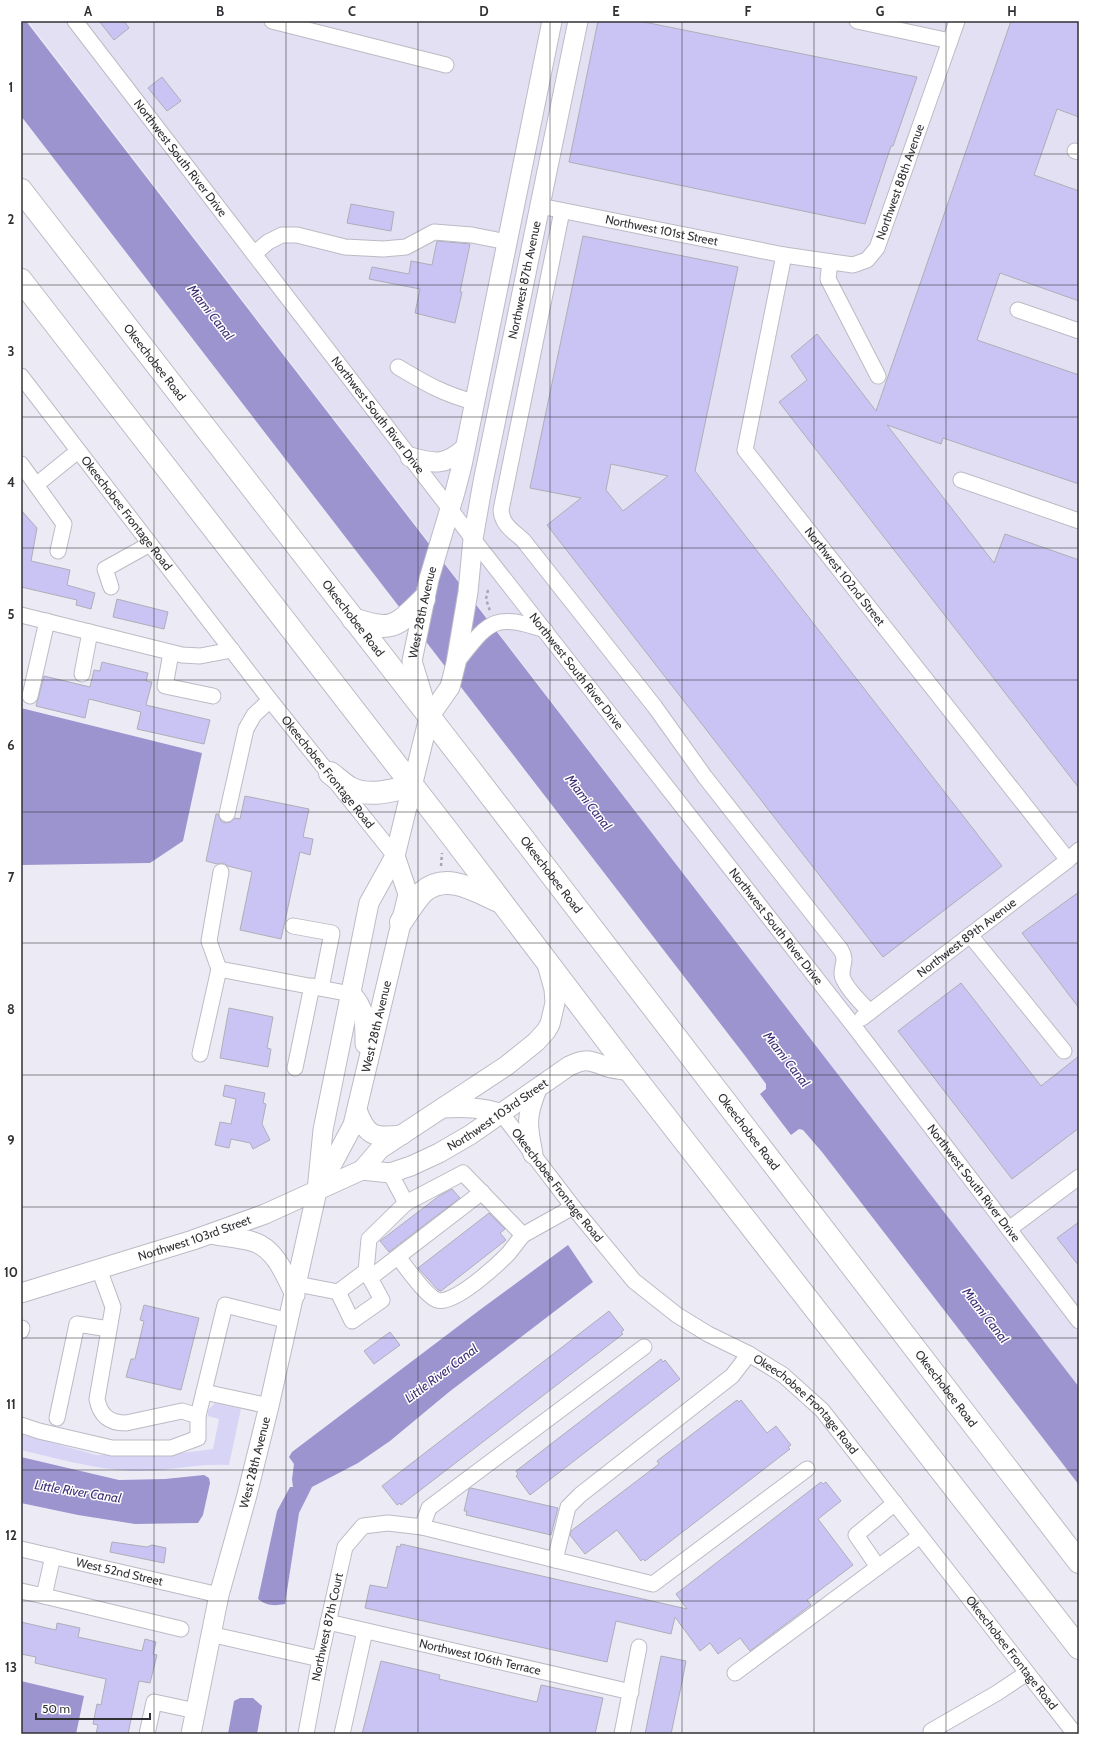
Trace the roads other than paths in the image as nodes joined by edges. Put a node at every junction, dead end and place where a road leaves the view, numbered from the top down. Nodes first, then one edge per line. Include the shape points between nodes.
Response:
1 (75, 21) edge
2 (272, 21) edge
3 (552, 21) edge
4 (578, 21) edge
5 (857, 21) edge
6 (957, 21) edge
7 (950, 41) junction
8 (446, 65) dead end
9 (21, 190) edge
10 (540, 206) junction
11 (562, 211) junction
12 (507, 242) junction
13 (254, 254) junction
14 (784, 255) junction
15 (830, 262) junction
16 (21, 280) edge
17 (1018, 310) dead end
18 (1079, 331) edge
19 (398, 366) dead end
20 (21, 376) edge
21 (878, 376) dead end
22 (474, 402) junction
23 (465, 448) junction
24 (78, 451) junction
25 (410, 456) junction
26 (21, 464) edge
27 (961, 480) dead end
28 (36, 485) junction
29 (450, 508) junction
30 (1079, 521) edge
31 (473, 539) junction
32 (150, 544) junction
33 (58, 551) dead end
34 (111, 587) dead end
35 (424, 599) junction
36 (21, 615) edge
37 (353, 619) junction
38 (47, 621) junction
39 (545, 630) junction
40 (90, 632) junction
41 (232, 650) junction
42 (171, 652) junction
43 (456, 663) junction
44 (82, 674) dead end
45 (30, 696) dead end
46 (213, 696) dead end
47 (270, 700) junction
48 (429, 717) junction
49 (330, 773) junction
50 (412, 786) junction
51 (227, 814) dead end
52 (1079, 850) edge
53 (395, 856) junction
54 (1068, 860) junction
55 (221, 872) dead end
56 (502, 902) junction
57 (401, 922) junction
58 (293, 926) dead end
59 (970, 935) junction
60 (546, 959) junction
61 (219, 970) junction
62 (317, 987) junction
63 (351, 994) junction
64 (870, 1012) junction
65 (853, 1025) junction
66 (1064, 1051) dead end
67 (200, 1054) dead end
68 (295, 1068) dead end
69 (630, 1071) junction
70 (364, 1077) junction
71 (537, 1088) junction
72 (442, 1108) junction
73 (357, 1110) junction
74 (502, 1114) junction
75 (402, 1135) junction
76 (533, 1154) junction
77 (362, 1170) junction
78 (390, 1173) junction
79 (1079, 1177) edge
80 (317, 1191) junction
81 (482, 1192) junction
82 (406, 1203) junction
83 (573, 1207) junction
84 (1009, 1230) junction
85 (210, 1234) junction
86 (523, 1235) junction
87 (398, 1257) junction
88 (99, 1269) junction
89 (368, 1275) junction
90 (296, 1290) junction
91 (338, 1292) junction
92 (21, 1293) edge
93 (289, 1321) junction
94 (1079, 1321) edge
95 (109, 1329) junction
96 (644, 1347) dead end
97 (749, 1354) junction
98 (204, 1392) junction
99 (269, 1406) junction
100 (198, 1416) junction
101 (57, 1418) dead end
102 (21, 1425) edge
103 (807, 1469) dead end
104 (895, 1503) junction
105 (422, 1527) junction
106 (920, 1536) junction
107 (21, 1549) edge
108 (53, 1556) junction
109 (555, 1560) junction
110 (1079, 1562) edge
111 (878, 1567) junction
112 (21, 1591) edge
113 (219, 1594) junction
114 (44, 1596) junction
115 (1043, 1601) junction
116 (328, 1622) junction
117 (181, 1629) dead end
118 (365, 1631) junction
119 (210, 1634) junction
120 (1079, 1636) edge
121 (639, 1647) dead end
122 (1079, 1648) edge
123 (320, 1659) junction
124 (735, 1673) dead end
125 (1027, 1673) junction
126 (631, 1692) junction
127 (196, 1711) junction
128 (931, 1731) dead end
129 (147, 1734) edge
130 (191, 1734) edge
131 (306, 1734) edge
132 (342, 1734) edge
133 (622, 1734) edge
134 (1075, 1734) edge

1 - 13 street, Northwest South River Drive
2 - 8 street
3 - 12 main road, Northwest 87th Avenue
4 - 10 main road, Northwest 87th Avenue
5 - 7 street
6 - 7 street, Northwest 88th Avenue
7 - 15 street, Northwest 88th Avenue via 877,248 867,260 854,266
9 - 37 highway, Okeechobee Road
10 - 11 street, Northwest 101st Street
10 - 31 main road, Northwest 87th Avenue
11 - 14 street, Northwest 101st Street
11 - 64 street via 501,519 533,552 841,950 845,962 842,975
12 - 13 street via 472,235 434,232 406,247 383,249 346,247 282,235 268,242
12 - 22 main road, Northwest 87th Avenue
13 - 25 street, Northwest South River Drive
14 - 15 street, Northwest 88th Avenue
14 - 54 street, Northwest 102nd Street via 745,450
15 - 21 street via 828,279
16 - 50 highway
17 - 18 street
19 - 22 street via 430,387
20 - 24 street, Okeechobee Frontage Road
22 - 23 main road, Northwest 87th Avenue
23 - 25 main road via 457,456 440,463
23 - 29 main road, Northwest 87th Avenue
24 - 28 street
24 - 32 street, Okeechobee Frontage Road
25 - 29 street, Northwest South River Drive
26 - 28 street
27 - 30 street
28 - 33 street via 64,524
29 - 31 street, Northwest South River Drive
29 - 35 main road, West 28th Avenue
31 - 39 street, Northwest South River Drive
31 - 43 main road, West 28th Avenue via 468,592
32 - 34 street via 105,569
32 - 41 street, Okeechobee Frontage Road
35 - 37 highway via 401,621 391,626 372,626
35 - 48 main road, West 28th Avenue via 412,661
36 - 38 street
37 - 48 highway, Okeechobee Road
38 - 40 street
38 - 45 street
39 - 43 street via 515,621 494,623 479,634
39 - 65 street, Northwest South River Drive
40 - 42 street
40 - 44 street
41 - 42 street via 200,656
41 - 47 street, Okeechobee Frontage Road
42 - 46 street via 165,686
43 - 48 main road, West 28th Avenue via 450,687
47 - 49 street, Okeechobee Frontage Road
47 - 51 street via 254,715 246,729
48 - 50 main road, West 28th Avenue
48 - 110 highway, Okeechobee Road
49 - 50 highway via 349,788 364,792 374,793
49 - 53 street, Okeechobee Frontage Road
50 - 53 main road, West 28th Avenue
50 - 56 highway
52 - 54 street, Northwest 89th Avenue
53 - 57 main road, West 28th Avenue via 408,894
53 - 63 main road, West 28th Avenue via 370,903
54 - 59 street, Northwest 89th Avenue
55 - 61 street via 209,941
56 - 57 highway via 460,885 439,883 422,893
56 - 60 highway
57 - 70 main road, West 28th Avenue
58 - 62 street via 332,933
59 - 64 street, Northwest 89th Avenue
59 - 66 street
60 - 69 highway
60 - 72 main road, Northwest 103rd Street via 555,1002 546,1031 506,1066
61 - 62 street
61 - 67 street
62 - 63 street
62 - 68 street
63 - 70 main road via 359,1002 365,1022
63 - 80 main road, West 28th Avenue via 323,1130
64 - 65 street, Northwest 89th Avenue
65 - 84 street, Northwest South River Drive
69 - 71 main road, Northwest 103rd Street via 587,1060 579,1061
69 - 115 highway
70 - 73 main road, West 28th Avenue
71 - 74 main road, Northwest 103rd Street
71 - 76 main road via 528,1112 528,1135
72 - 74 main road via 469,1106
72 - 75 main road, Northwest 103rd Street
73 - 75 main road via 362,1124 375,1136
73 - 80 main road, West 28th Avenue via 353,1125
74 - 76 street, Okeechobee Frontage Road
74 - 78 main road, Northwest 103rd Street via 439,1153
75 - 77 main road, Northwest 103rd Street via 380,1149
76 - 83 street, Okeechobee Frontage Road
77 - 78 main road, Northwest 103rd Street
77 - 80 main road, Northwest 103rd Street
78 - 82 street
79 - 84 street
80 - 85 main road, Northwest 103rd Street
80 - 90 main road, West 28th Avenue
81 - 82 street via 463,1173
81 - 86 street
81 - 87 street
82 - 89 street via 369,1238
83 - 86 street
83 - 97 street, Okeechobee Frontage Road via 634,1281 649,1294 676,1316
84 - 94 street, Northwest South River Drive
85 - 88 main road, Northwest 103rd Street
85 - 90 main road via 255,1242 267,1249
86 - 87 street via 497,1264 460,1294 448,1300 435,1300
87 - 89 street
88 - 92 main road, Northwest 103rd Street
88 - 95 street via 113,1307
89 - 91 street
89 - 91 street via 382,1300 352,1321
90 - 91 street
90 - 93 main road, West 28th Avenue
93 - 98 street via 225,1306
93 - 99 main road, West 28th Avenue
95 - 100 street via 97,1399 98,1408 103,1415 118,1423 182,1411
95 - 101 street via 77,1324
96 - 105 street via 428,1508
97 - 104 street, Okeechobee Frontage Road via 783,1375 822,1410
97 - 109 street via 732,1376 568,1507
98 - 99 street
98 - 100 street
99 - 113 main road, West 28th Avenue
100 - 102 street via 198,1438 171,1448 112,1448
103 - 109 street via 653,1584
104 - 106 street, Okeechobee Frontage Road
104 - 111 street via 856,1535
105 - 109 street
105 - 116 street, Northwest 87th Court via 388,1523 363,1526 345,1547
106 - 111 street
106 - 125 street, Okeechobee Frontage Road
107 - 108 street, West 52nd Street
108 - 113 street, West 52nd Street
108 - 114 street
111 - 124 street
112 - 114 street
113 - 119 main road, West 28th Avenue
114 - 117 street
115 - 120 highway
115 - 122 highway
116 - 118 street, Northwest 106th Terrace
116 - 123 street, Northwest 87th Court
118 - 126 street, Northwest 106th Terrace
118 - 132 street
119 - 123 street
119 - 127 main road, West 28th Avenue
121 - 126 street
123 - 131 street, Northwest 87th Court
125 - 128 street
125 - 134 street, Okeechobee Frontage Road
126 - 133 street
127 - 129 street via 154,1702
127 - 130 main road, West 28th Avenue

